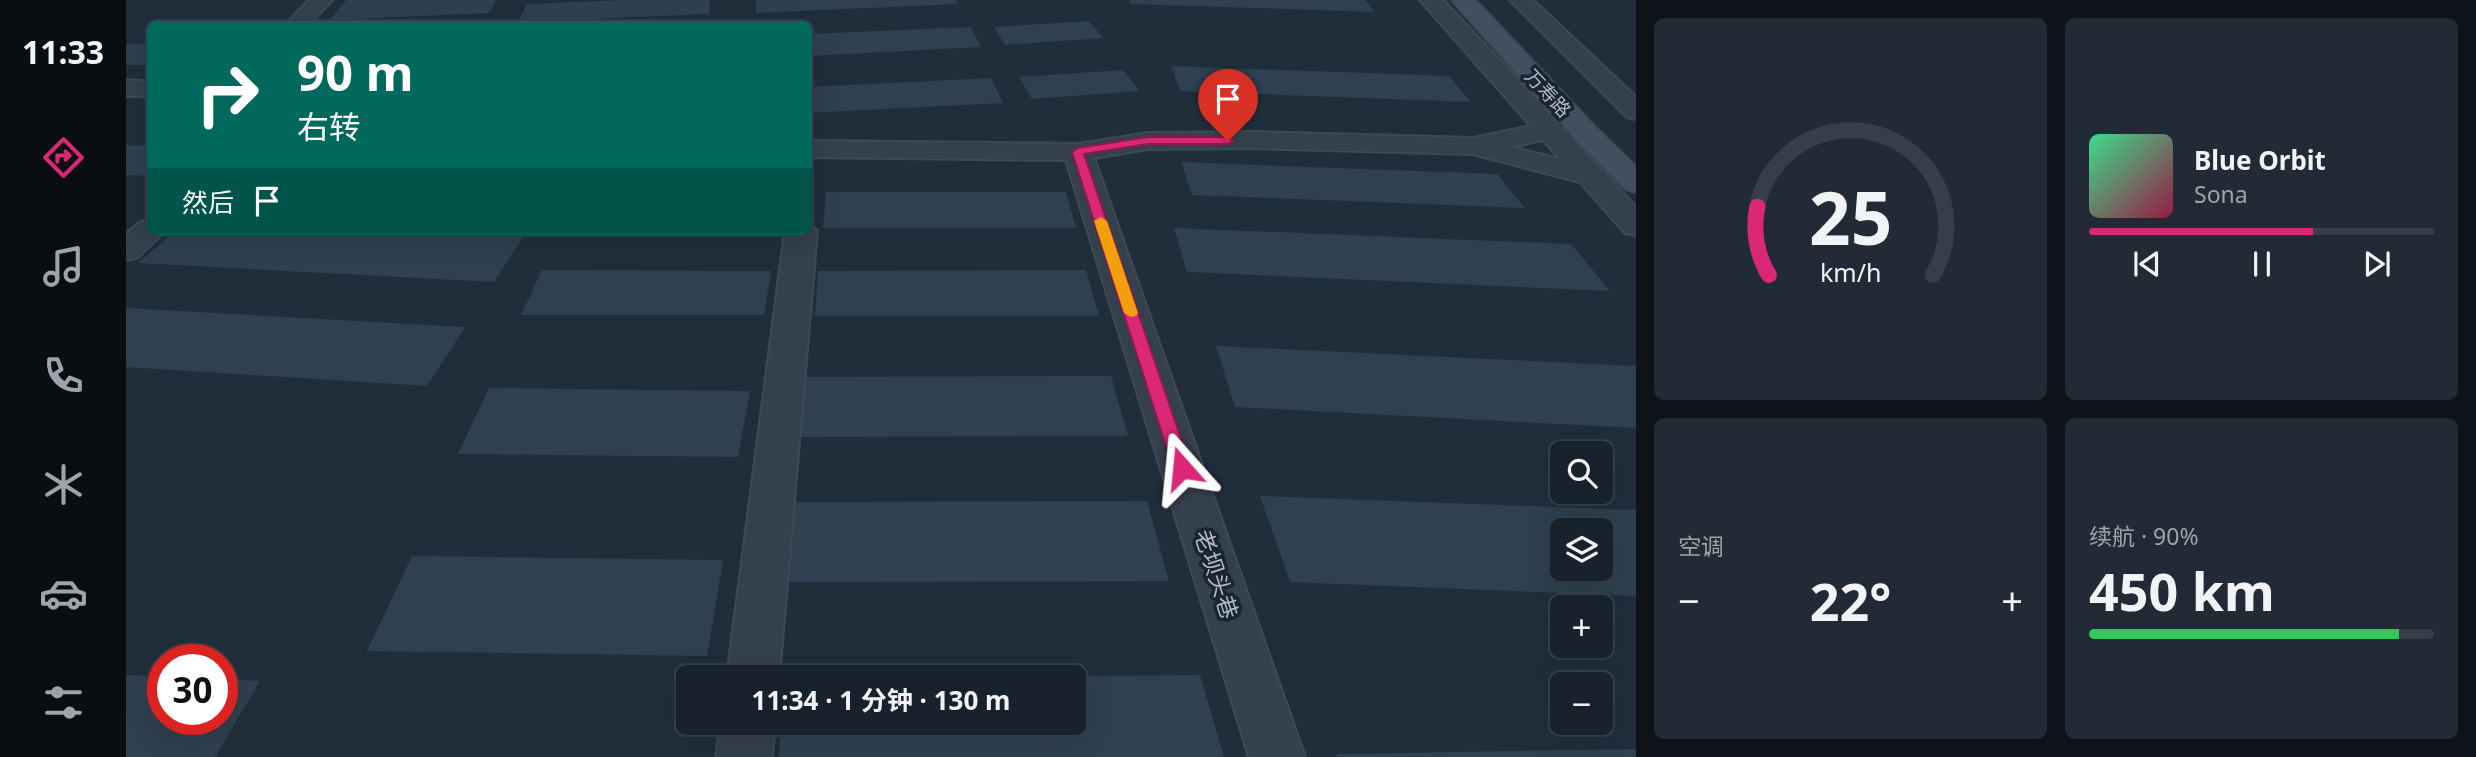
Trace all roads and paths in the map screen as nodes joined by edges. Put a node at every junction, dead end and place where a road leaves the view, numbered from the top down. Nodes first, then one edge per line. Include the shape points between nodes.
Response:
1 (321, 0) edge
2 (1431, 0) edge
3 (1463, 0) edge
4 (1488, 0) edge
5 (1521, 0) edge
6 (300, 21) edge
7 (126, 88) edge
8 (147, 89) edge
9 (1636, 111) edge
10 (1551, 131) junction
11 (1585, 132) junction
12 (1473, 146) junction
13 (1636, 150) edge
14 (1078, 152) junction
15 (812, 154) edge
16 (1592, 177) junction
17 (1634, 181) edge
18 (1636, 226) edge
19 (147, 232) edge
20 (801, 235) edge
21 (126, 250) edge
22 (754, 665) edge
23 (747, 735) edge
24 (744, 757) edge
25 (1277, 757) edge

1 - 6 street
2 - 10 street
3 - 11 main road, 万寿路
4 - 13 main road, 万寿路
5 - 9 street
7 - 8 street
10 - 11 street
10 - 12 street
10 - 16 street
11 - 17 main road, 万寿路
12 - 14 street via 1148,141
12 - 16 street
14 - 15 street
14 - 25 street, 老坝头巷
16 - 17 street
16 - 18 street
19 - 21 street
20 - 22 street
23 - 24 street

